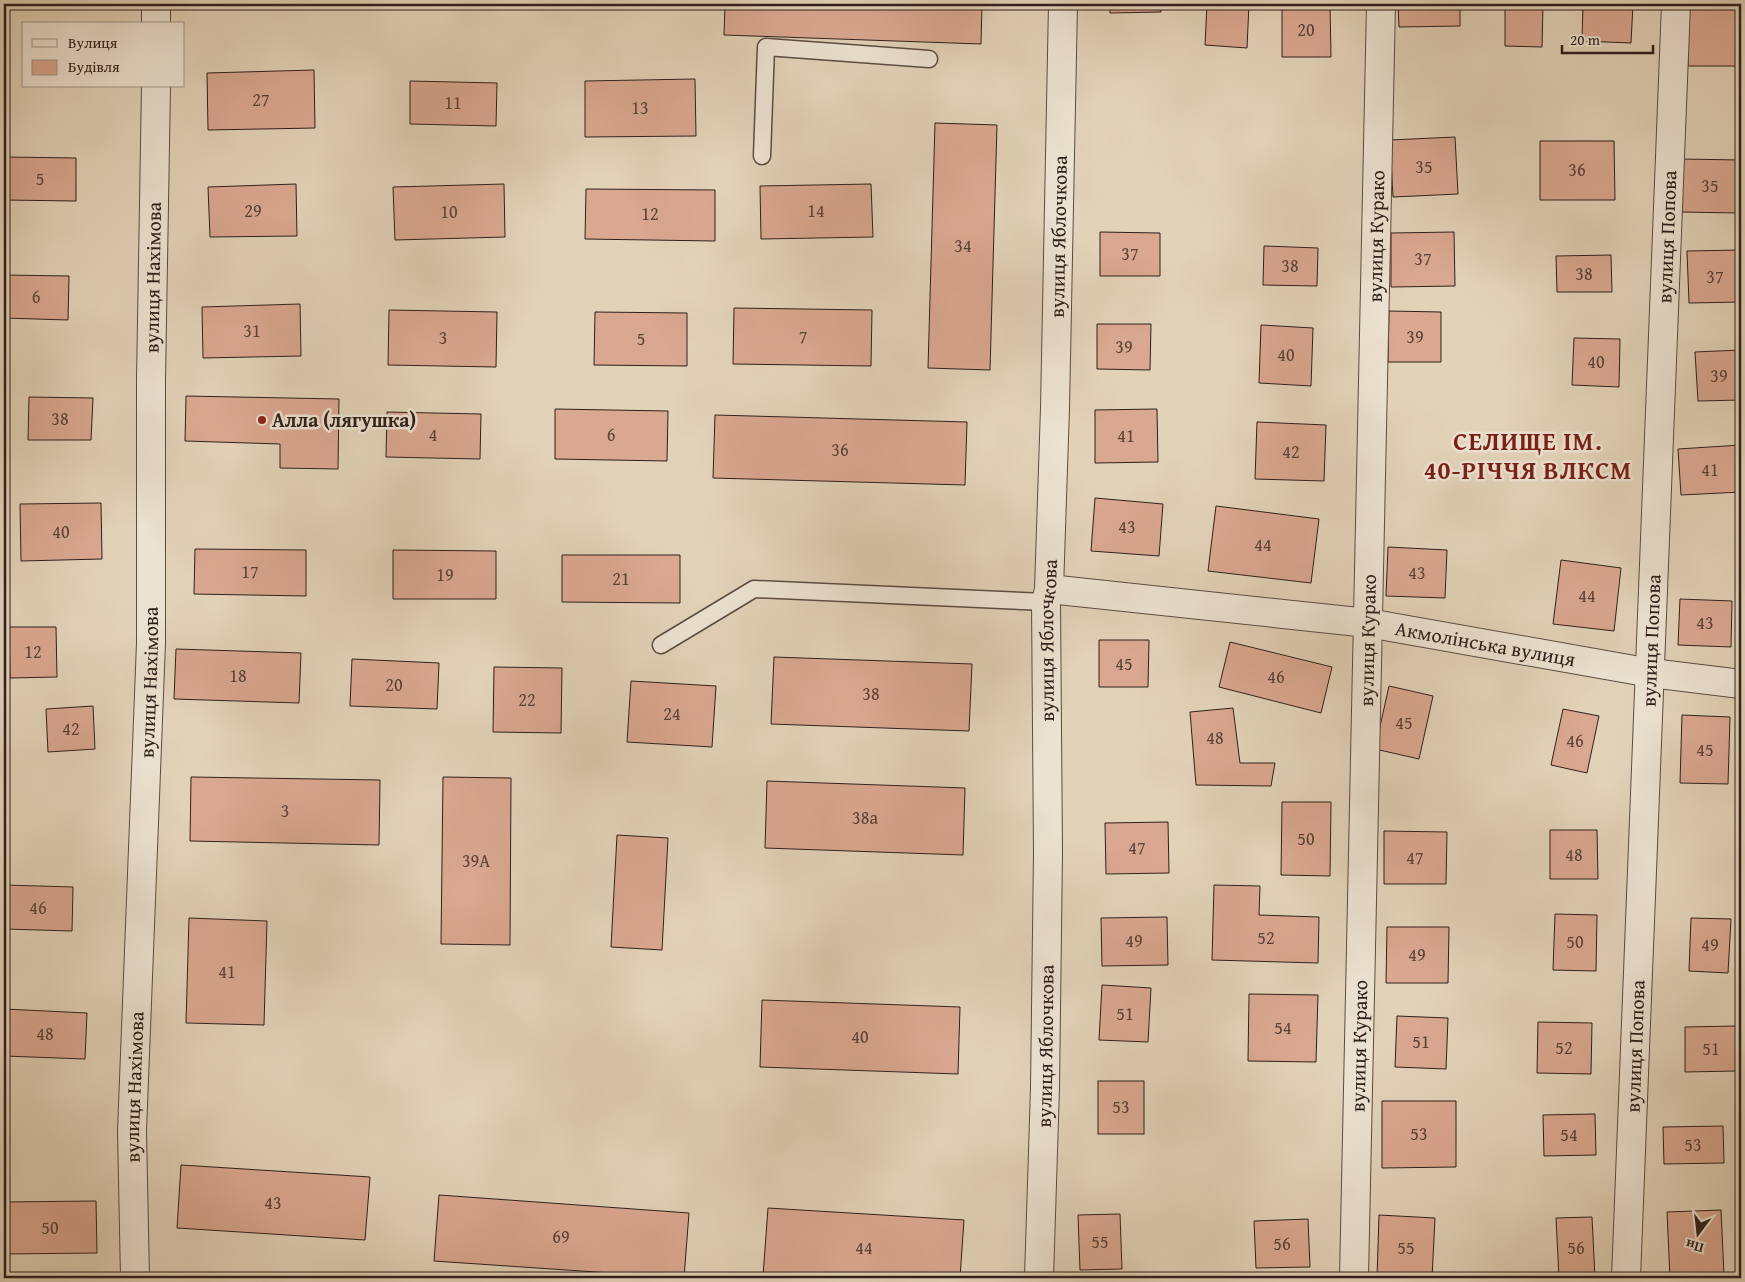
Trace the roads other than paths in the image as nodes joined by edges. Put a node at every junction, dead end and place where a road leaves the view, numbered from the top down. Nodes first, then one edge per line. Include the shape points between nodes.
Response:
1 (156, 4) edge
2 (1063, 4) edge
3 (1381, 4) edge
4 (1676, 4) edge
5 (156, 22) edge
6 (930, 59) dead end
7 (156, 88) edge
8 (762, 156) dead end
9 (1048, 596) junction
10 (1368, 624) junction
11 (661, 645) dead end
12 (1651, 673) junction
13 (1741, 684) edge
14 (135, 1278) edge
15 (1039, 1278) edge
16 (1354, 1278) edge
17 (1626, 1278) edge

1 - 5 street
2 - 9 street, вулиця Яблочкова
3 - 10 street, вулиця Курако
4 - 12 street, вулиця Попова
6 - 8 lane via 766,47
7 - 14 street, вулиця Нахімова via 151,380 152,643 132,1131
9 - 10 street, Акмолінська вулиця
9 - 11 lane via 754,589
9 - 15 street, вулиця Яблочкова via 1045,1088
10 - 12 street, Акмолінська вулиця
10 - 16 street, вулиця Курако
12 - 13 street, Акмолінська вулиця
12 - 17 street, вулиця Попова

